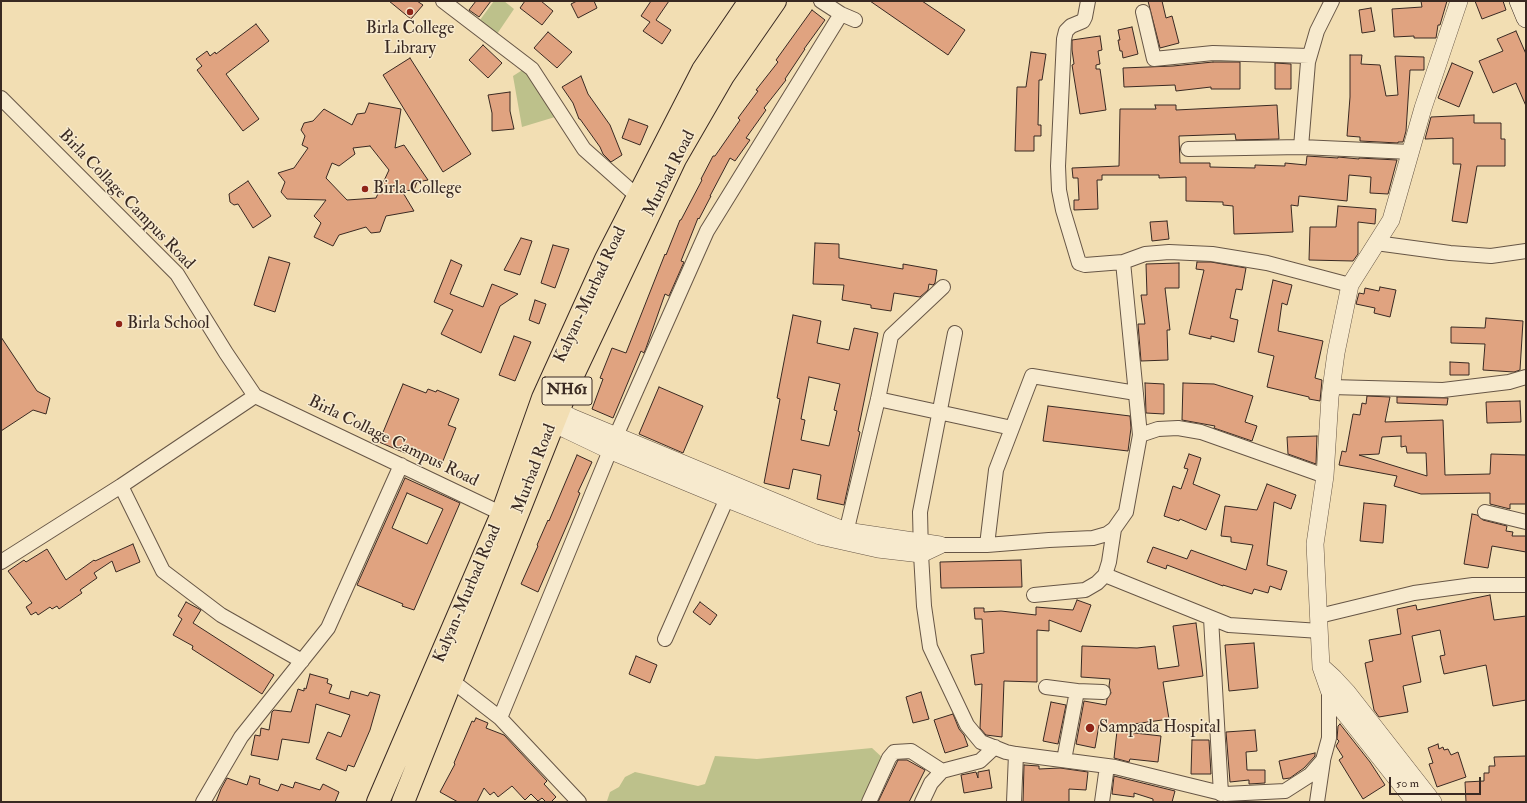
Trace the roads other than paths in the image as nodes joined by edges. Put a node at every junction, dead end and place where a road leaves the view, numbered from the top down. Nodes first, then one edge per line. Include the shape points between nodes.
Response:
1 (443, 1) edge
2 (750, 1) edge
3 (775, 1) edge
4 (821, 1) edge
5 (1088, 1) edge
6 (1332, 1) edge
7 (1459, 1) edge
8 (1519, 1) edge
9 (839, 8) edge
10 (1143, 12) dead end
11 (1526, 18) edge
12 (855, 20) dead end
13 (1309, 56) junction
14 (1, 98) edge
15 (1300, 147) junction
16 (1188, 149) dead end
17 (1411, 152) junction
18 (645, 201) junction
19 (1376, 243) junction
20 (1526, 251) edge
21 (1122, 262) junction
22 (1350, 285) junction
23 (943, 288) dead end
24 (955, 333) dead end
25 (1526, 377) edge
26 (1331, 386) junction
27 (1136, 393) junction
28 (255, 396) junction
29 (878, 399) junction
30 (940, 412) junction
31 (548, 414) junction
32 (1012, 428) junction
33 (1140, 435) junction
34 (613, 444) junction
35 (401, 465) junction
36 (1325, 476) junction
37 (122, 486) junction
38 (730, 492) junction
39 (1485, 512) dead end
40 (508, 517) junction
41 (1526, 522) edge
42 (1114, 529) junction
43 (845, 536) junction
44 (940, 545) joint
45 (987, 545) junction
46 (920, 548) junction
47 (1, 562) edge
48 (1105, 575) junction
49 (1526, 585) edge
50 (1034, 595) dead end
51 (1211, 618) junction
52 (1319, 623) junction
53 (666, 639) dead end
54 (302, 661) junction
55 (452, 680) junction
56 (1332, 684) junction
57 (1046, 687) dead end
58 (1077, 691) junction
59 (1103, 692) dead end
60 (500, 718) junction
61 (995, 747) junction
62 (1016, 754) junction
63 (1064, 760) junction
64 (1323, 760) junction
65 (1107, 766) junction
66 (942, 771) junction
67 (1221, 794) junction
68 (385, 800) edge
69 (203, 802) edge
70 (403, 802) edge
71 (579, 802) edge
72 (868, 802) edge
73 (922, 802) edge
74 (1014, 802) edge
75 (1102, 802) edge
76 (1317, 802) edge
77 (1415, 802) edge
78 (1434, 802) edge

1 - 18 street via 532,69 584,149
2 - 18 highway, Kalyan-Murbad Road / NH61 via 703,70
3 - 18 highway, Murbad Road / NH61 via 723,76 675,160
4 - 9 street
5 - 21 street via 1083,21 1070,26 1064,39 1059,190 1079,263 1085,265
6 - 13 street via 1317,31
7 - 17 street
8 - 11 main road
9 - 12 street
9 - 34 street via 707,231
10 - 13 street via 1154,59 1213,53
13 - 15 street
14 - 28 street, Birla Collage Campus Road via 177,274
15 - 16 street
15 - 17 street
17 - 19 street via 1391,220
18 - 31 highway, Kalyan-Murbad Road / NH61 via 606,259
19 - 20 street via 1491,256
19 - 22 street
21 - 22 street via 1145,254 1212,254 1266,263
21 - 27 street
22 - 26 street
23 - 29 street via 891,336
24 - 30 street
25 - 26 street via 1509,382 1443,390
26 - 36 street
27 - 32 street via 1032,376
27 - 33 street
28 - 35 street, Birla Collage Campus Road
28 - 37 street
29 - 30 street
29 - 43 street
30 - 32 street
30 - 46 street via 920,512
31 - 34 street
31 - 40 highway, Kalyan-Murbad Road / NH61
32 - 45 street via 996,470
33 - 36 street via 1158,429 1178,428 1201,432
33 - 42 street via 1126,512
34 - 38 street
34 - 60 street
35 - 40 street, Birla Collage Campus Road
35 - 54 street via 328,628
36 - 52 street via 1315,544
37 - 47 street
37 - 54 street via 163,571 221,615
38 - 43 street
38 - 53 street
39 - 41 street
40 - 55 highway, Murbad Road / NH61
40 - 68 highway, Kalyan-Murbad Road / NH61
42 - 45 street via 1108,534 1093,538
42 - 48 street
43 - 46 street
44 - 45 street
44 - 46 street
46 - 61 street via 930,648 967,725 982,742
48 - 50 street via 1085,590
48 - 51 street
49 - 52 street via 1473,585 1414,593
51 - 52 street via 1229,625
51 - 67 street
52 - 56 street via 1321,667
54 - 69 street via 241,737
55 - 60 street
55 - 70 highway, Murbad Road / NH61
56 - 64 street via 1329,738
56 - 77 street via 1339,706
56 - 78 street via 1347,692
57 - 58 street
58 - 59 street
58 - 63 street
60 - 71 street
61 - 62 street
61 - 66 street via 980,761
62 - 63 street
62 - 74 street
63 - 65 street
64 - 67 street via 1310,774 1285,791
64 - 76 street
65 - 67 street
65 - 75 street
66 - 72 street via 911,752 894,752
66 - 73 street

